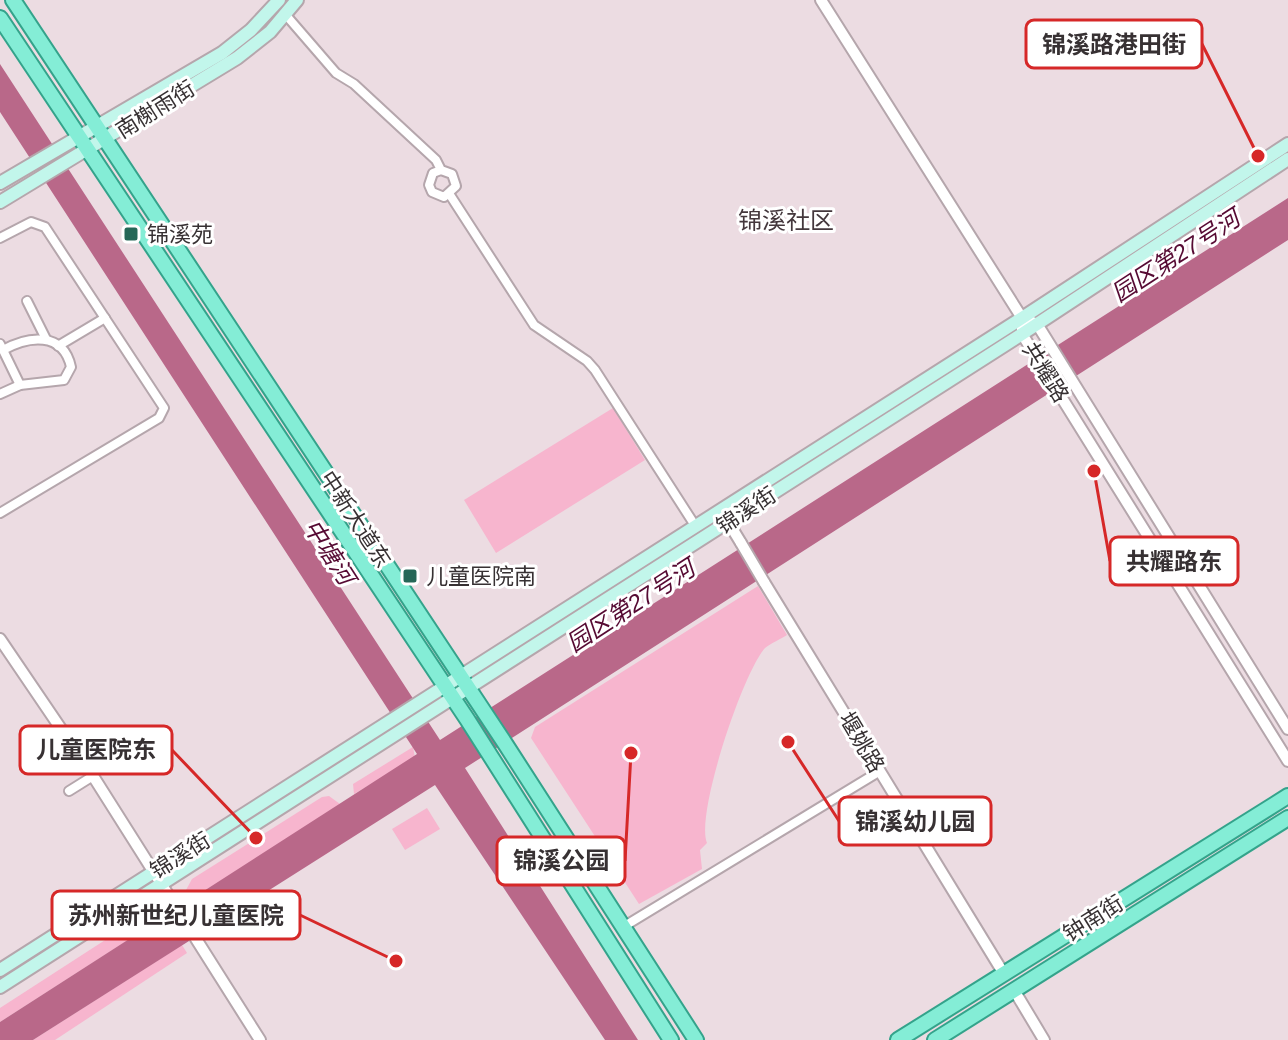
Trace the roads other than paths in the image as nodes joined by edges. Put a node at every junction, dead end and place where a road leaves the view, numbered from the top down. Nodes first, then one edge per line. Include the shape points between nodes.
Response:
1 (13, 0) edge
2 (279, 0) edge
3 (297, 0) edge
4 (821, 0) edge
5 (285, 14) junction
6 (0, 18) edge
7 (101, 133) junction
8 (79, 137) junction
9 (1288, 144) edge
10 (88, 150) junction
11 (1288, 159) edge
12 (441, 170) junction
13 (0, 183) edge
14 (450, 195) junction
15 (0, 202) edge
16 (0, 238) edge
17 (27, 301) dead end
18 (105, 318) junction
19 (1022, 318) junction
20 (1037, 324) junction
21 (1022, 334) junction
22 (46, 339) junction
23 (58, 346) junction
24 (2, 347) edge
25 (20, 385) junction
26 (0, 394) edge
27 (0, 513) edge
28 (724, 516) junction
29 (696, 527) junction
30 (0, 639) edge
31 (464, 682) junction
32 (449, 692) junction
33 (396, 726) junction
34 (1288, 729) edge
35 (1288, 761) edge
36 (880, 771) junction
37 (93, 776) junction
38 (69, 791) dead end
39 (1288, 796) edge
40 (1288, 818) edge
41 (153, 872) junction
42 (161, 884) junction
43 (623, 927) junction
44 (0, 970) edge
45 (1004, 974) junction
46 (0, 987) edge
47 (1014, 990) junction
48 (260, 1040) edge
49 (671, 1040) edge
50 (696, 1040) edge
51 (898, 1040) edge
52 (935, 1040) edge
53 (1044, 1040) edge

1 - 7 main road, 中新大道东
2 - 7 main road, 南榭雨街 via 222,53
3 - 5 main road, 南榭雨街
4 - 19 street
5 - 7 main road, 南榭雨街 via 237,58
5 - 12 street via 336,73
6 - 8 main road, 中新大道东
7 - 8 main road, 南榭雨街
7 - 10 main road, 南榭雨街
7 - 31 main road, 中新大道东
8 - 10 main road, 中新大道东
8 - 13 main road, 南榭雨街
9 - 19 main road, 锦溪街
10 - 15 main road, 南榭雨街
10 - 32 main road, 中新大道东
11 - 20 main road, 锦溪街
12 - 14 street via 455,178
12 - 14 street via 431,176 430,189 439,197
14 - 29 street via 534,325 591,364
16 - 18 street via 31,222 45,227
17 - 22 street
18 - 23 street
18 - 27 street via 163,414
19 - 20 street, 共耀路
19 - 21 street, 共耀路
19 - 28 main road, 锦溪街
20 - 21 main road, 锦溪街
20 - 34 street, 共耀路
21 - 28 main road, 锦溪街
21 - 35 street, 共耀路
22 - 23 street
22 - 24 street via 32,337
23 - 25 street via 69,359 70,375 53,383
24 - 25 street
25 - 26 street
28 - 29 main road, 锦溪街
28 - 31 main road, 锦溪街
28 - 36 street, 堰姚路, bridge
29 - 31 main road, 锦溪街
30 - 37 street
31 - 32 main road, 锦溪街
31 - 43 main road, 中新大道东
32 - 33 main road, 锦溪街
32 - 49 main road, 中新大道东
33 - 41 main road, 锦溪街
33 - 42 main road, 锦溪街
36 - 43 street
36 - 45 street, 堰姚路
37 - 38 street
37 - 41 street
39 - 45 main road, 钟南街
40 - 47 main road, 钟南街
41 - 42 street
41 - 44 main road, 锦溪街
42 - 46 main road, 锦溪街
42 - 48 street
43 - 50 main road, 中新大道东
45 - 51 main road, 钟南街
47 - 52 main road, 钟南街
47 - 53 street

